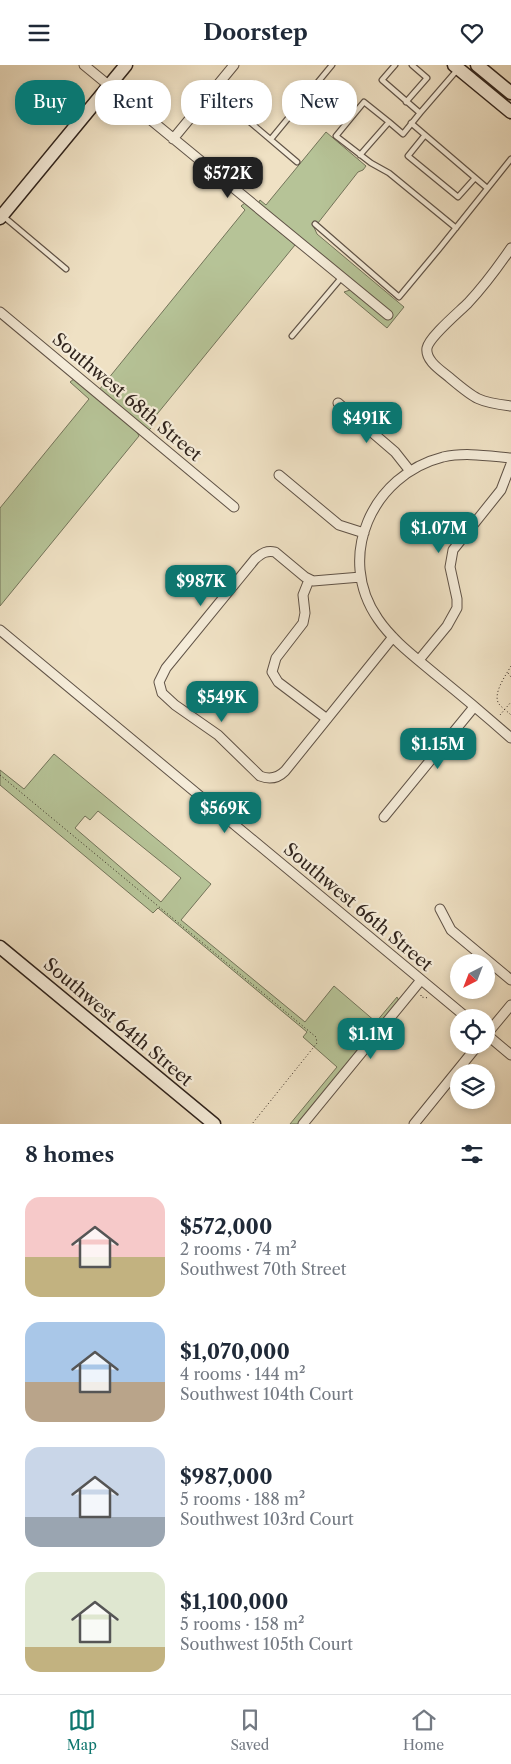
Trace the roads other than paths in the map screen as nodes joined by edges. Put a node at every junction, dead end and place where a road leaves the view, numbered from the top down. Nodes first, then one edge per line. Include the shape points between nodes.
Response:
1 (84, 65) edge
2 (126, 65) edge
3 (234, 65) edge
4 (332, 65) edge
5 (395, 65) edge
6 (412, 65) edge
7 (477, 65) edge
8 (456, 67) edge
9 (102, 80) edge
10 (114, 80) edge
11 (511, 93) edge
12 (406, 102) junction
13 (95, 103) edge
14 (511, 112) edge
15 (420, 113) junction
16 (389, 122) junction
17 (411, 123) junction
18 (156, 125) edge
19 (254, 125) edge
20 (425, 135) junction
21 (173, 139) junction
22 (271, 139) junction
23 (360, 155) junction
24 (511, 159) edge
25 (297, 161) dead end
26 (475, 178) junction
27 (487, 188) junction
28 (1, 217) edge
29 (315, 224) dead end
30 (456, 228) junction
31 (511, 248) edge
32 (66, 269) dead end
33 (342, 277) junction
34 (0, 312) edge
35 (388, 315) dead end
36 (292, 336) dead end
37 (338, 403) dead end
38 (511, 405) edge
39 (511, 458) edge
40 (511, 464) edge
41 (410, 471) junction
42 (279, 475) dead end
43 (234, 507) dead end
44 (364, 533) junction
45 (361, 577) junction
46 (309, 579) junction
47 (0, 630) edge
48 (393, 637) junction
49 (418, 660) junction
50 (474, 707) junction
51 (328, 719) junction
52 (511, 737) edge
53 (384, 817) dead end
54 (440, 909) dead end
55 (0, 947) edge
56 (421, 980) junction
57 (511, 980) edge
58 (511, 1005) edge
59 (456, 1009) edge
60 (495, 1024) edge
61 (495, 1042) edge
62 (471, 1054) edge
63 (511, 1055) edge
64 (214, 1124) edge
65 (303, 1124) edge
66 (414, 1124) edge

1 - 9 street
2 - 10 street
3 - 21 street
4 - 22 lane
5 - 12 lane via 382,80
6 - 12 lane via 427,78
7 - 11 street
8 - 14 street
8 - 15 lane
12 - 15 lane
13 - 28 street
15 - 17 lane
16 - 17 lane via 403,134
16 - 23 lane
16 - 23 lane via 364,101 336,135
17 - 20 lane
18 - 21 street
19 - 22 lane
20 - 26 lane
20 - 26 lane via 408,156 458,197
21 - 33 street
22 - 25 lane
23 - 30 lane via 389,173
24 - 27 lane
26 - 27 lane
27 - 30 lane
28 - 32 lane
29 - 30 lane via 398,297
31 - 38 street via 483,286 435,336 427,351 431,362 473,397
33 - 35 street
33 - 36 lane
34 - 43 street, Southwest 68th Street
37 - 41 street via 394,452
39 - 41 street via 454,455 435,459
40 - 49 street via 501,490 453,550 450,567 457,608
41 - 44 street via 379,499
42 - 44 street via 332,520
44 - 45 street via 360,553
45 - 46 street
45 - 48 street via 372,610
46 - 51 street via 304,595 303,623 276,658 272,672 278,682
46 - 51 street via 280,555 270,551 262,553 163,672 159,686 169,701 218,735 260,776 269,778 285,771
47 - 56 street, Southwest 66th Street
48 - 49 street
48 - 51 street
49 - 50 street
50 - 52 street
50 - 53 street
54 - 57 street via 451,930
55 - 64 street, Southwest 64th Street
56 - 59 street, Southwest 66th Street
56 - 65 street
58 - 60 street
61 - 63 street
62 - 66 street

